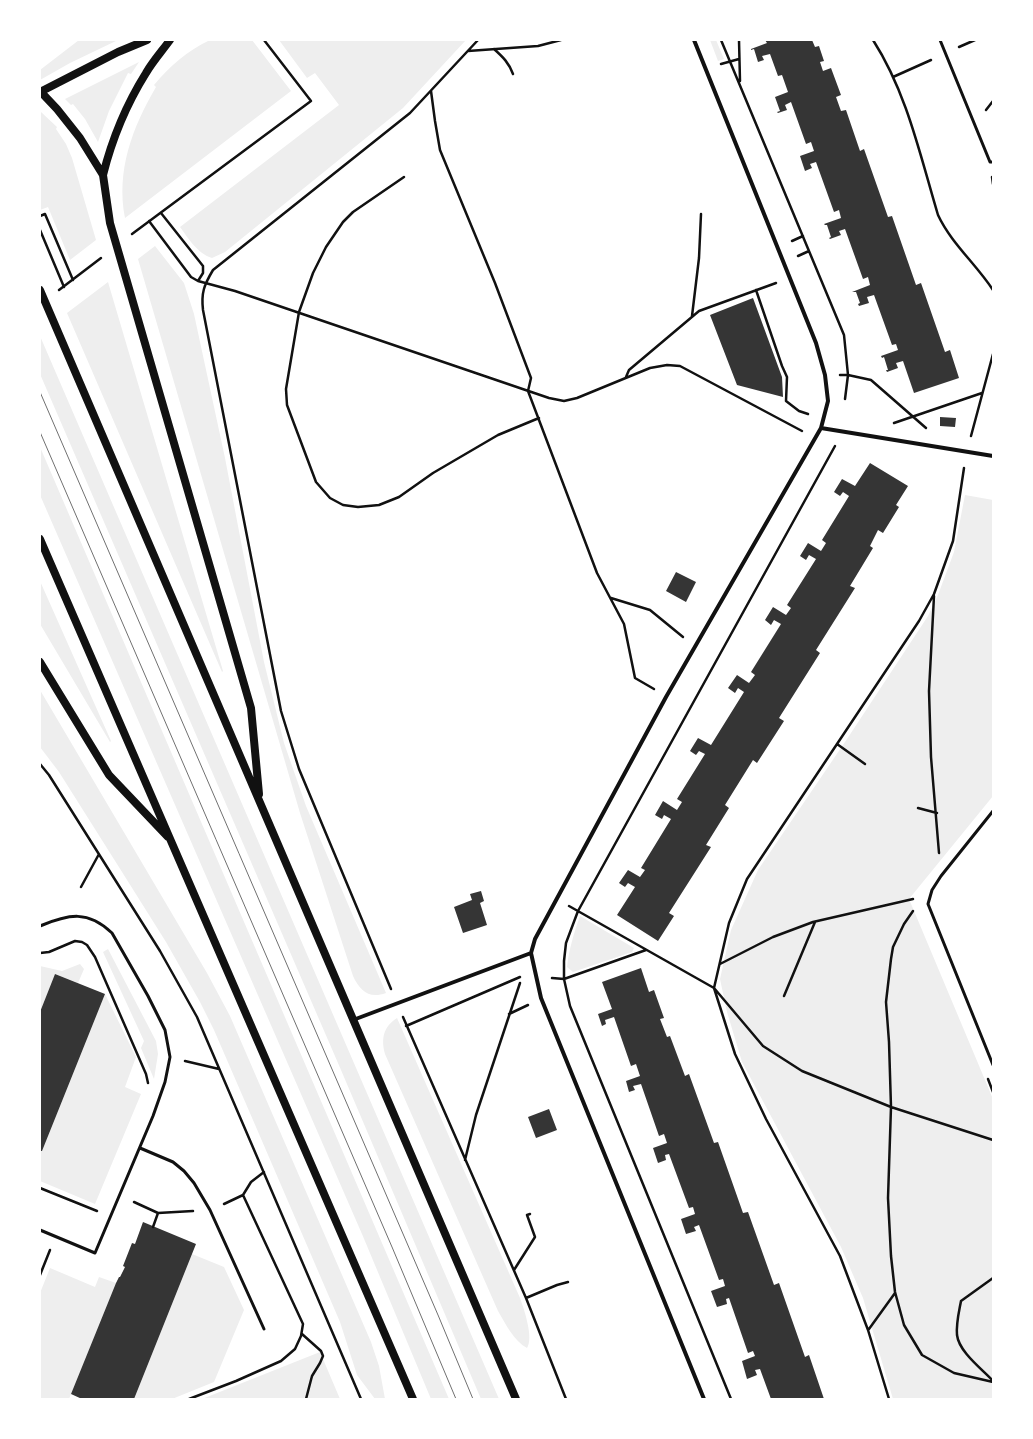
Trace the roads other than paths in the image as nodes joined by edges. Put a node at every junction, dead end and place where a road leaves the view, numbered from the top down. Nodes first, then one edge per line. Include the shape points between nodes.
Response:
1 (148, 40) edge
2 (170, 40) edge
3 (694, 40) edge
4 (940, 40) edge
5 (40, 92) edge
6 (993, 162) edge
7 (103, 175) junction
8 (40, 290) edge
9 (821, 428) junction
10 (993, 456) edge
11 (40, 538) edge
12 (40, 662) edge
13 (259, 801) junction
14 (993, 811) edge
15 (173, 842) junction
16 (40, 926) edge
17 (531, 953) junction
18 (353, 1020) junction
19 (993, 1065) edge
20 (140, 1148) junction
21 (40, 1230) edge
22 (264, 1329) dead end
23 (413, 1399) edge
24 (516, 1399) edge
25 (704, 1399) edge

1 - 5 main road via 118,52
2 - 7 main road via 147,72 126,110 109,151
3 - 9 street via 816,343 825,375 828,401
4 - 6 lane via 990,162
5 - 7 main road via 80,138
7 - 13 main road via 110,222 251,708
8 - 13 main road
9 - 10 street
9 - 17 street via 666,697 556,898 535,939
11 - 15 main road
12 - 15 main road via 109,775
13 - 18 main road
14 - 19 lane via 941,876 932,890 928,904
15 - 23 main road
16 - 20 lane via 68,916 82,916 104,925 112,933 165,1030 170,1057 165,1082
17 - 18 street
17 - 25 street via 541,998
18 - 24 main road
20 - 21 lane via 94,1253
20 - 22 lane via 173,1162 194,1183 210,1210

